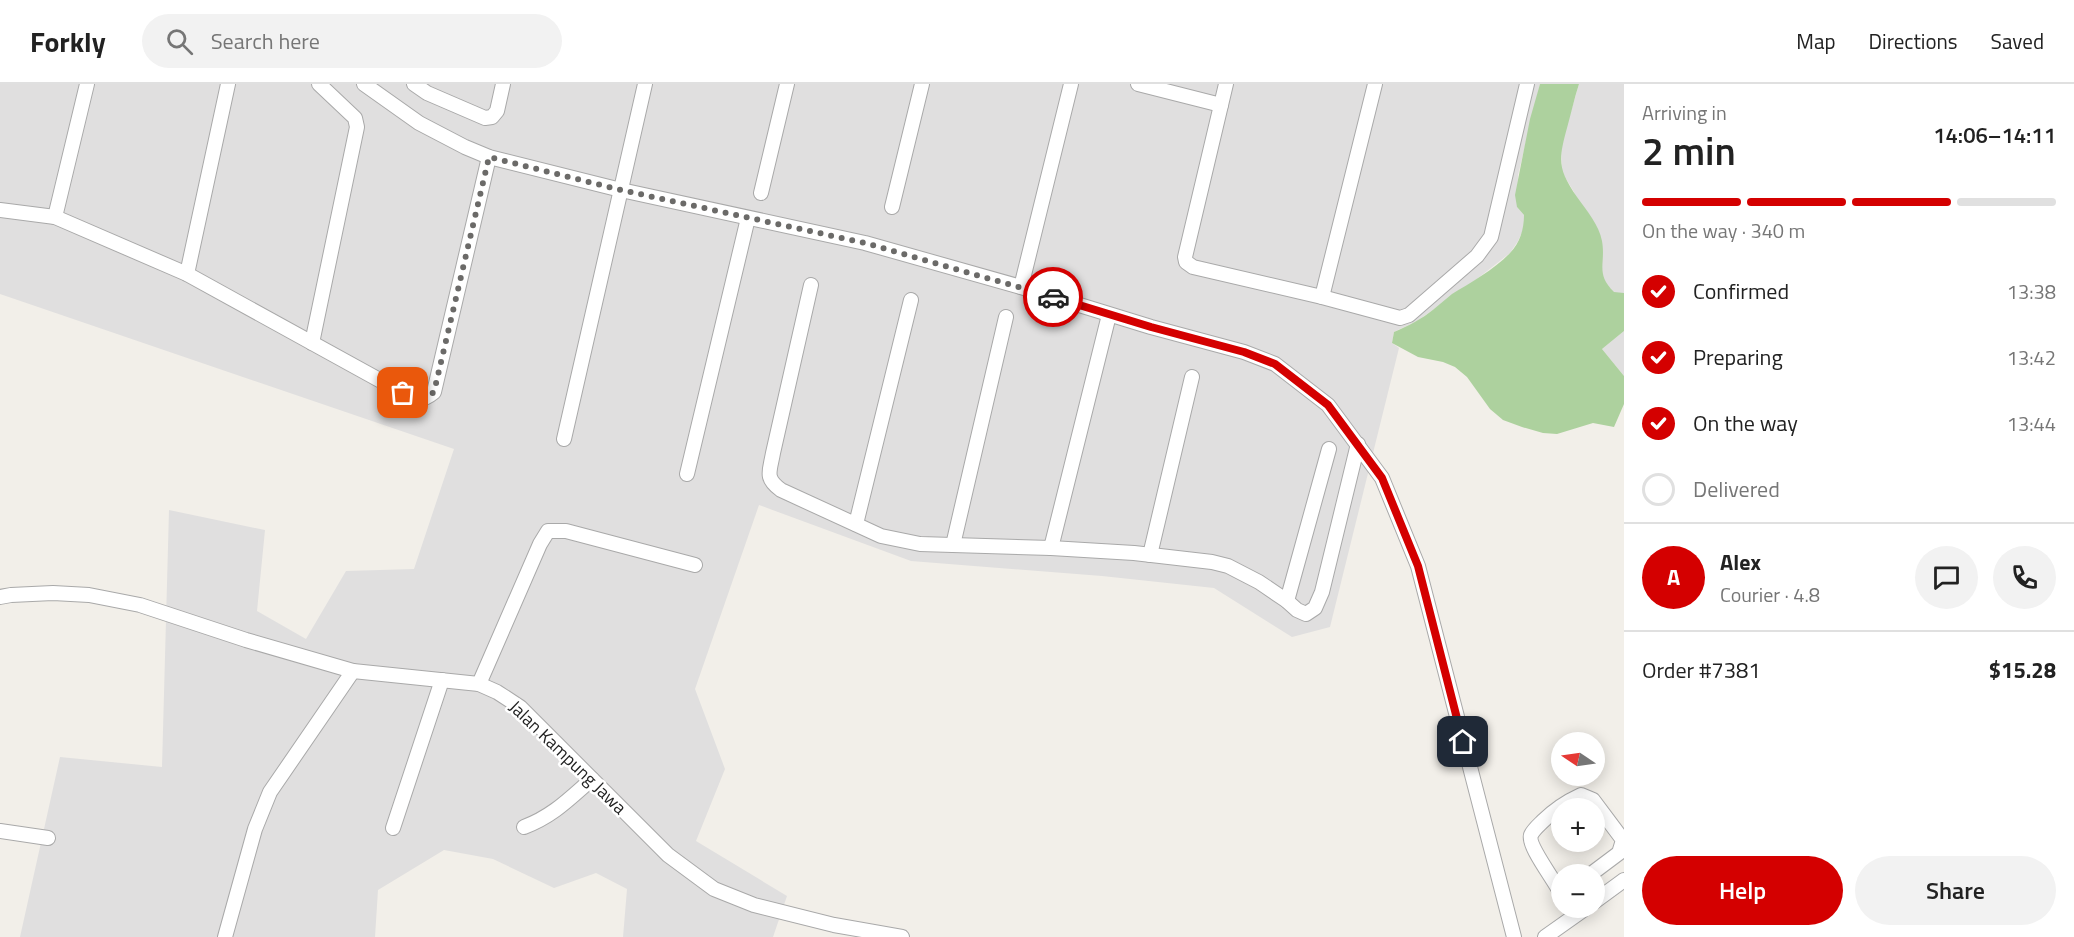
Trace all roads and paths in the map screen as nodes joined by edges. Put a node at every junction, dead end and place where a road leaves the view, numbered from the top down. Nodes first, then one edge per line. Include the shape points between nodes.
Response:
1 (87, 84) edge
2 (228, 84) edge
3 (319, 84) edge
4 (364, 84) edge
5 (414, 84) edge
6 (503, 84) edge
7 (645, 84) edge
8 (787, 84) edge
9 (922, 84) edge
10 (1071, 84) edge
11 (1138, 84) edge
12 (1226, 84) edge
13 (1375, 84) edge
14 (1527, 84) edge
15 (1221, 105) junction
16 (489, 157) junction
17 (621, 190) junction
18 (761, 193) dead end
19 (892, 207) dead end
20 (0, 210) edge
21 (55, 217) junction
22 (748, 218) junction
23 (187, 274) junction
24 (811, 285) dead end
25 (1021, 287) junction
26 (1322, 297) junction
27 (911, 300) dead end
28 (1109, 315) junction
29 (1006, 317) dead end
30 (312, 343) junction
31 (1192, 377) dead end
32 (564, 439) dead end
33 (1358, 444) junction
34 (1329, 449) dead end
35 (687, 474) dead end
36 (856, 524) junction
37 (953, 545) junction
38 (1051, 548) junction
39 (1150, 555) junction
40 (695, 566) dead end
41 (0, 597) edge
42 (1287, 601) junction
43 (353, 671) junction
44 (442, 680) junction
45 (479, 684) junction
46 (592, 779) junction
47 (524, 827) dead end
48 (393, 828) dead end
49 (0, 831) edge
50 (48, 838) dead end
51 (1604, 864) edge
52 (1551, 876) edge
53 (1624, 880) edge
54 (1605, 894) edge
55 (1564, 918) edge
56 (225, 937) edge
57 (902, 937) edge
58 (1514, 937) edge
59 (1545, 937) edge

1 - 21 street
2 - 23 street
3 - 30 street via 355,118 357,127
4 - 16 street via 419,123
5 - 6 street via 484,118 492,117 496,111
7 - 17 street
8 - 18 street
9 - 19 street
10 - 25 street
11 - 15 street
12 - 15 street
13 - 26 street
14 - 26 street via 1491,237 1477,256 1409,315 1400,318
15 - 26 street via 1186,262 1193,267
16 - 17 street
16 - 30 street via 434,392 416,400
17 - 22 street
17 - 32 street
20 - 21 street
21 - 23 street
22 - 25 street via 865,243
22 - 35 street
23 - 30 street
24 - 36 street via 769,476 771,483 781,490
25 - 28 street
27 - 36 street
28 - 33 street via 1275,364 1328,405
28 - 38 street
29 - 37 street
31 - 39 street
33 - 42 street via 1315,608 1306,614
33 - 58 street via 1382,478 1418,566
34 - 42 street
36 - 37 street via 881,536
37 - 38 street
38 - 39 street
39 - 42 street via 1228,566
40 - 45 street via 566,531 548,531
41 - 43 street, Jalan Kampung Jawa via 89,595 140,605
43 - 44 street, Jalan Kampung Jawa
43 - 56 street via 270,792 255,829
44 - 45 street, Jalan Kampung Jawa
44 - 48 street
45 - 46 street, Jalan Kampung Jawa via 520,707
46 - 47 street via 556,811
46 - 57 street, Jalan Kampung Jawa via 668,855 714,889 754,905
49 - 50 street
51 - 52 street via 1619,853 1623,840 1593,800 1581,795 1548,816 1531,835 1530,841
53 - 54 street
55 - 59 street

